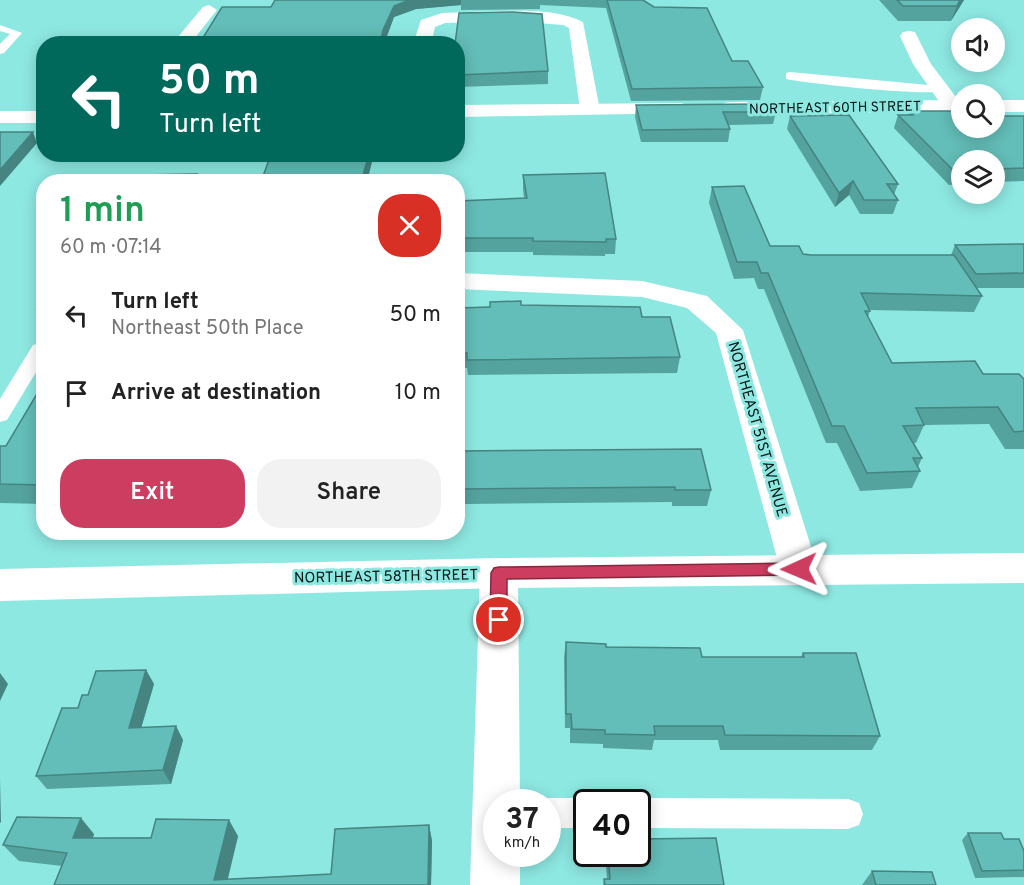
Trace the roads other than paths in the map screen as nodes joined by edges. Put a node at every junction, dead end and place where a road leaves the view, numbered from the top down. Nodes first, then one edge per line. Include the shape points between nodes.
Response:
1 (209, 10) dead end
2 (0, 28) edge
3 (187, 36) edge
4 (424, 36) edge
5 (909, 36) dead end
6 (0, 51) edge
7 (790, 76) dead end
8 (951, 101) edge
9 (1005, 106) edge
10 (1024, 106) edge
11 (590, 110) junction
12 (465, 111) edge
13 (0, 117) edge
14 (36, 117) edge
15 (465, 281) edge
16 (36, 356) edge
17 (0, 415) edge
18 (1024, 568) edge
19 (799, 569) junction
20 (499, 573) junction
21 (0, 585) edge
22 (496, 789) edge
23 (651, 813) edge
24 (848, 814) dead end
25 (495, 867) edge
26 (495, 885) edge

1 - 3 street
2 - 6 lane via 17,33
4 - 11 street via 432,21 461,17 568,19 577,26
5 - 8 street via 922,67
7 - 8 lane via 900,88
8 - 11 street, NORTHEAST 60TH STREET
9 - 10 street
11 - 12 street, NORTHEAST 60TH STREET
13 - 14 street
15 - 19 street, NORTHEAST 51ST AVENUE via 642,289 697,302 729,330
16 - 17 lane
18 - 19 street, NORTHEAST 58TH STREET
19 - 20 street, NORTHEAST 58TH STREET
20 - 21 street, NORTHEAST 58TH STREET
20 - 22 street
23 - 24 lane
25 - 26 street

